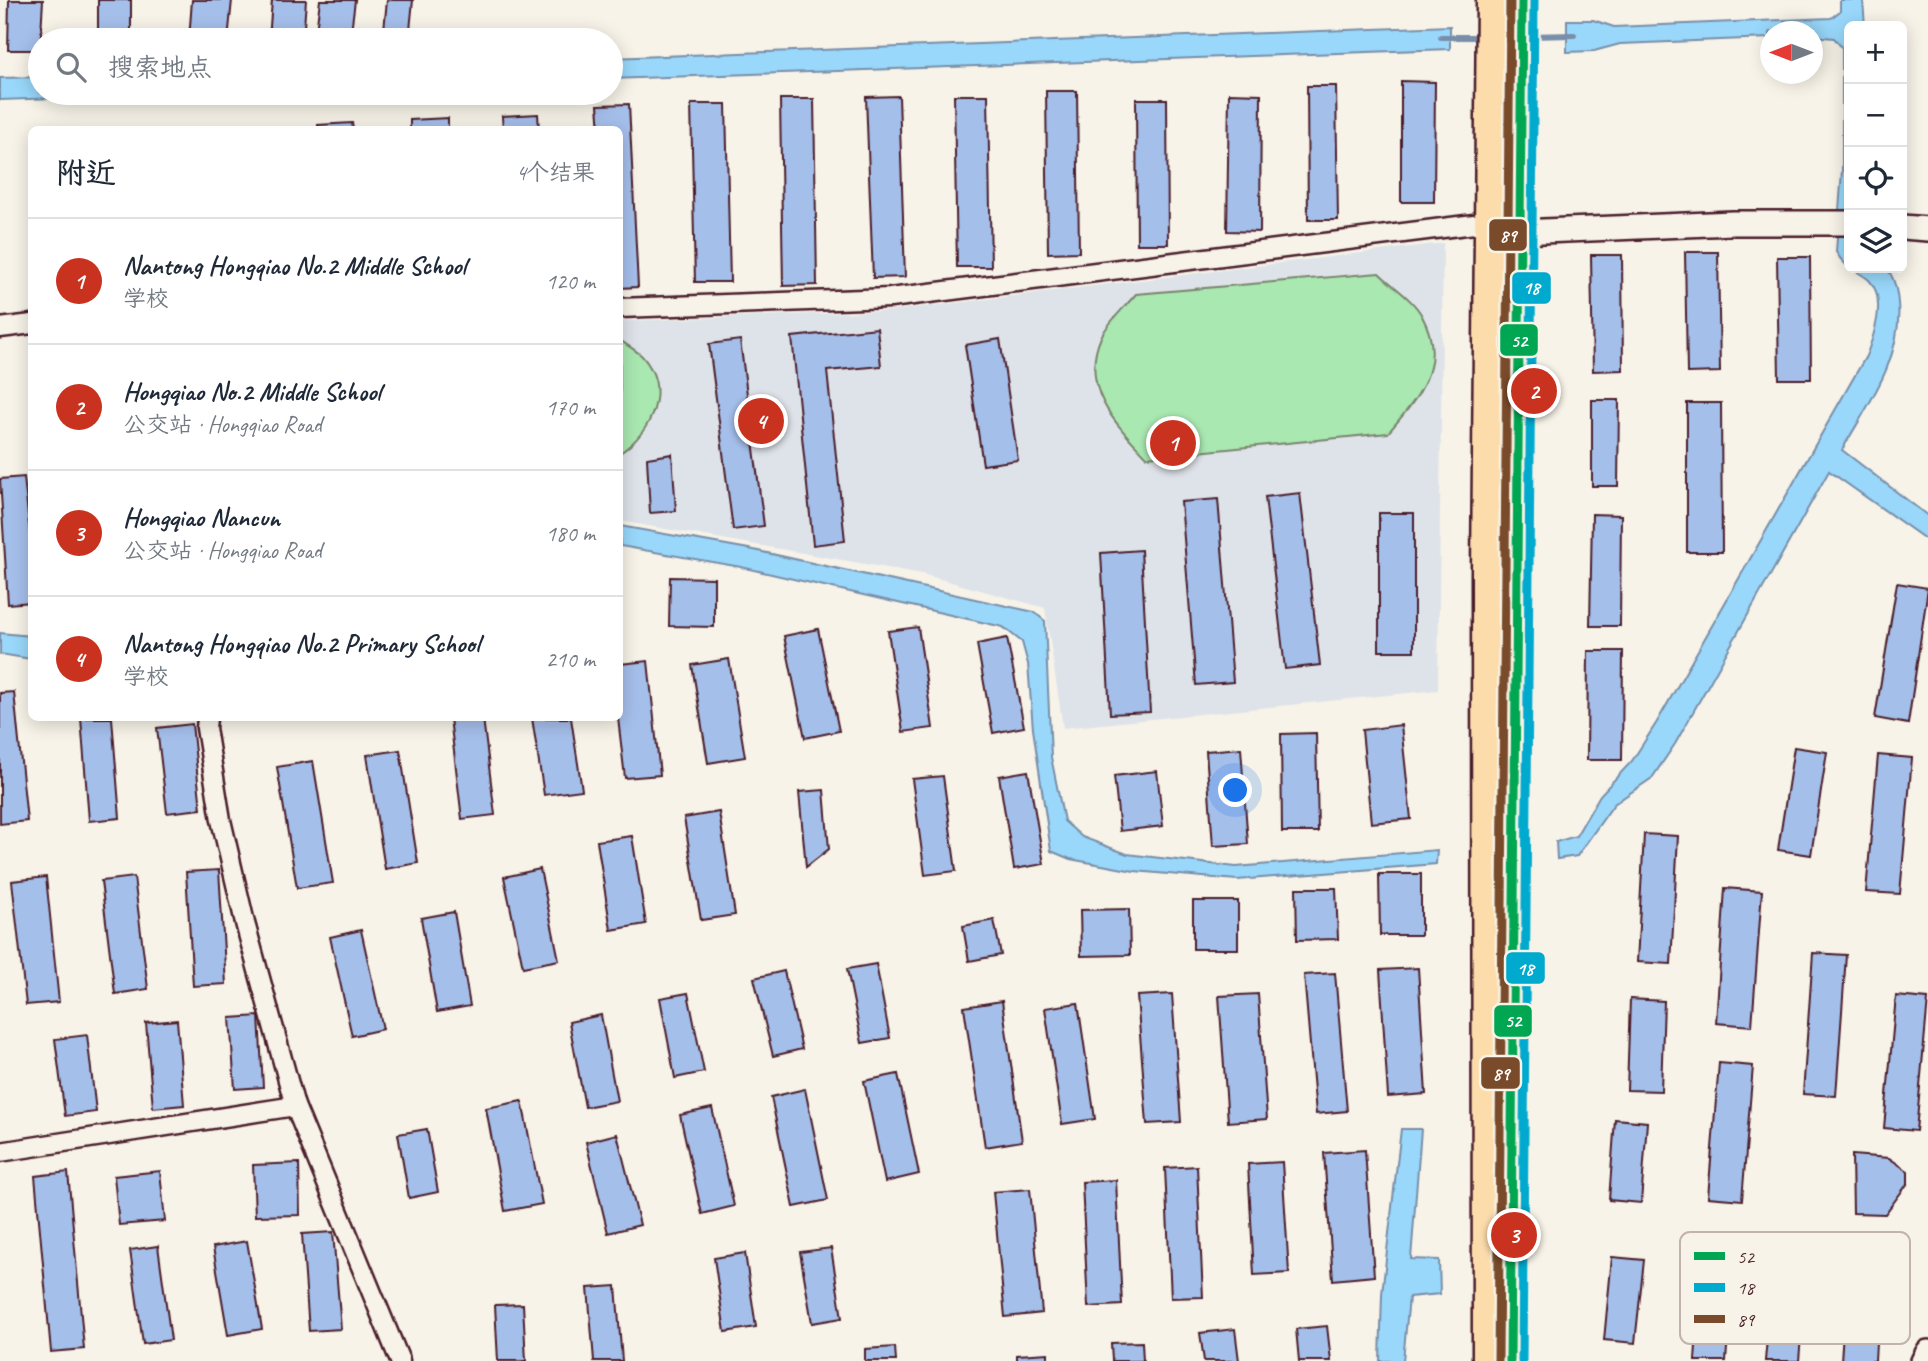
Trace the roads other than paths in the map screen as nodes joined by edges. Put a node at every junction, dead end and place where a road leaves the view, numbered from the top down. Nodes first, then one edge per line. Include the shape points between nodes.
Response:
1 (1522, 11) edge
2 (1491, 12) edge
3 (1490, 222) junction
4 (1841, 222) edge
5 (1907, 227) edge
6 (1928, 229) edge
7 (1519, 232) junction
8 (623, 308) edge
9 (28, 324) edge
10 (0, 328) edge
11 (207, 721) edge
12 (295, 1106) junction
13 (0, 1152) edge
14 (1928, 1352) edge
15 (400, 1361) edge
16 (1487, 1361) edge
17 (1510, 1361) edge
18 (1923, 1361) edge

1 - 7 main road
2 - 3 main road
3 - 8 street via 890,298
3 - 16 main road
4 - 7 street
5 - 6 street
7 - 17 main road
9 - 10 street
11 - 12 street via 221,820
12 - 13 street
12 - 15 street
14 - 18 street

